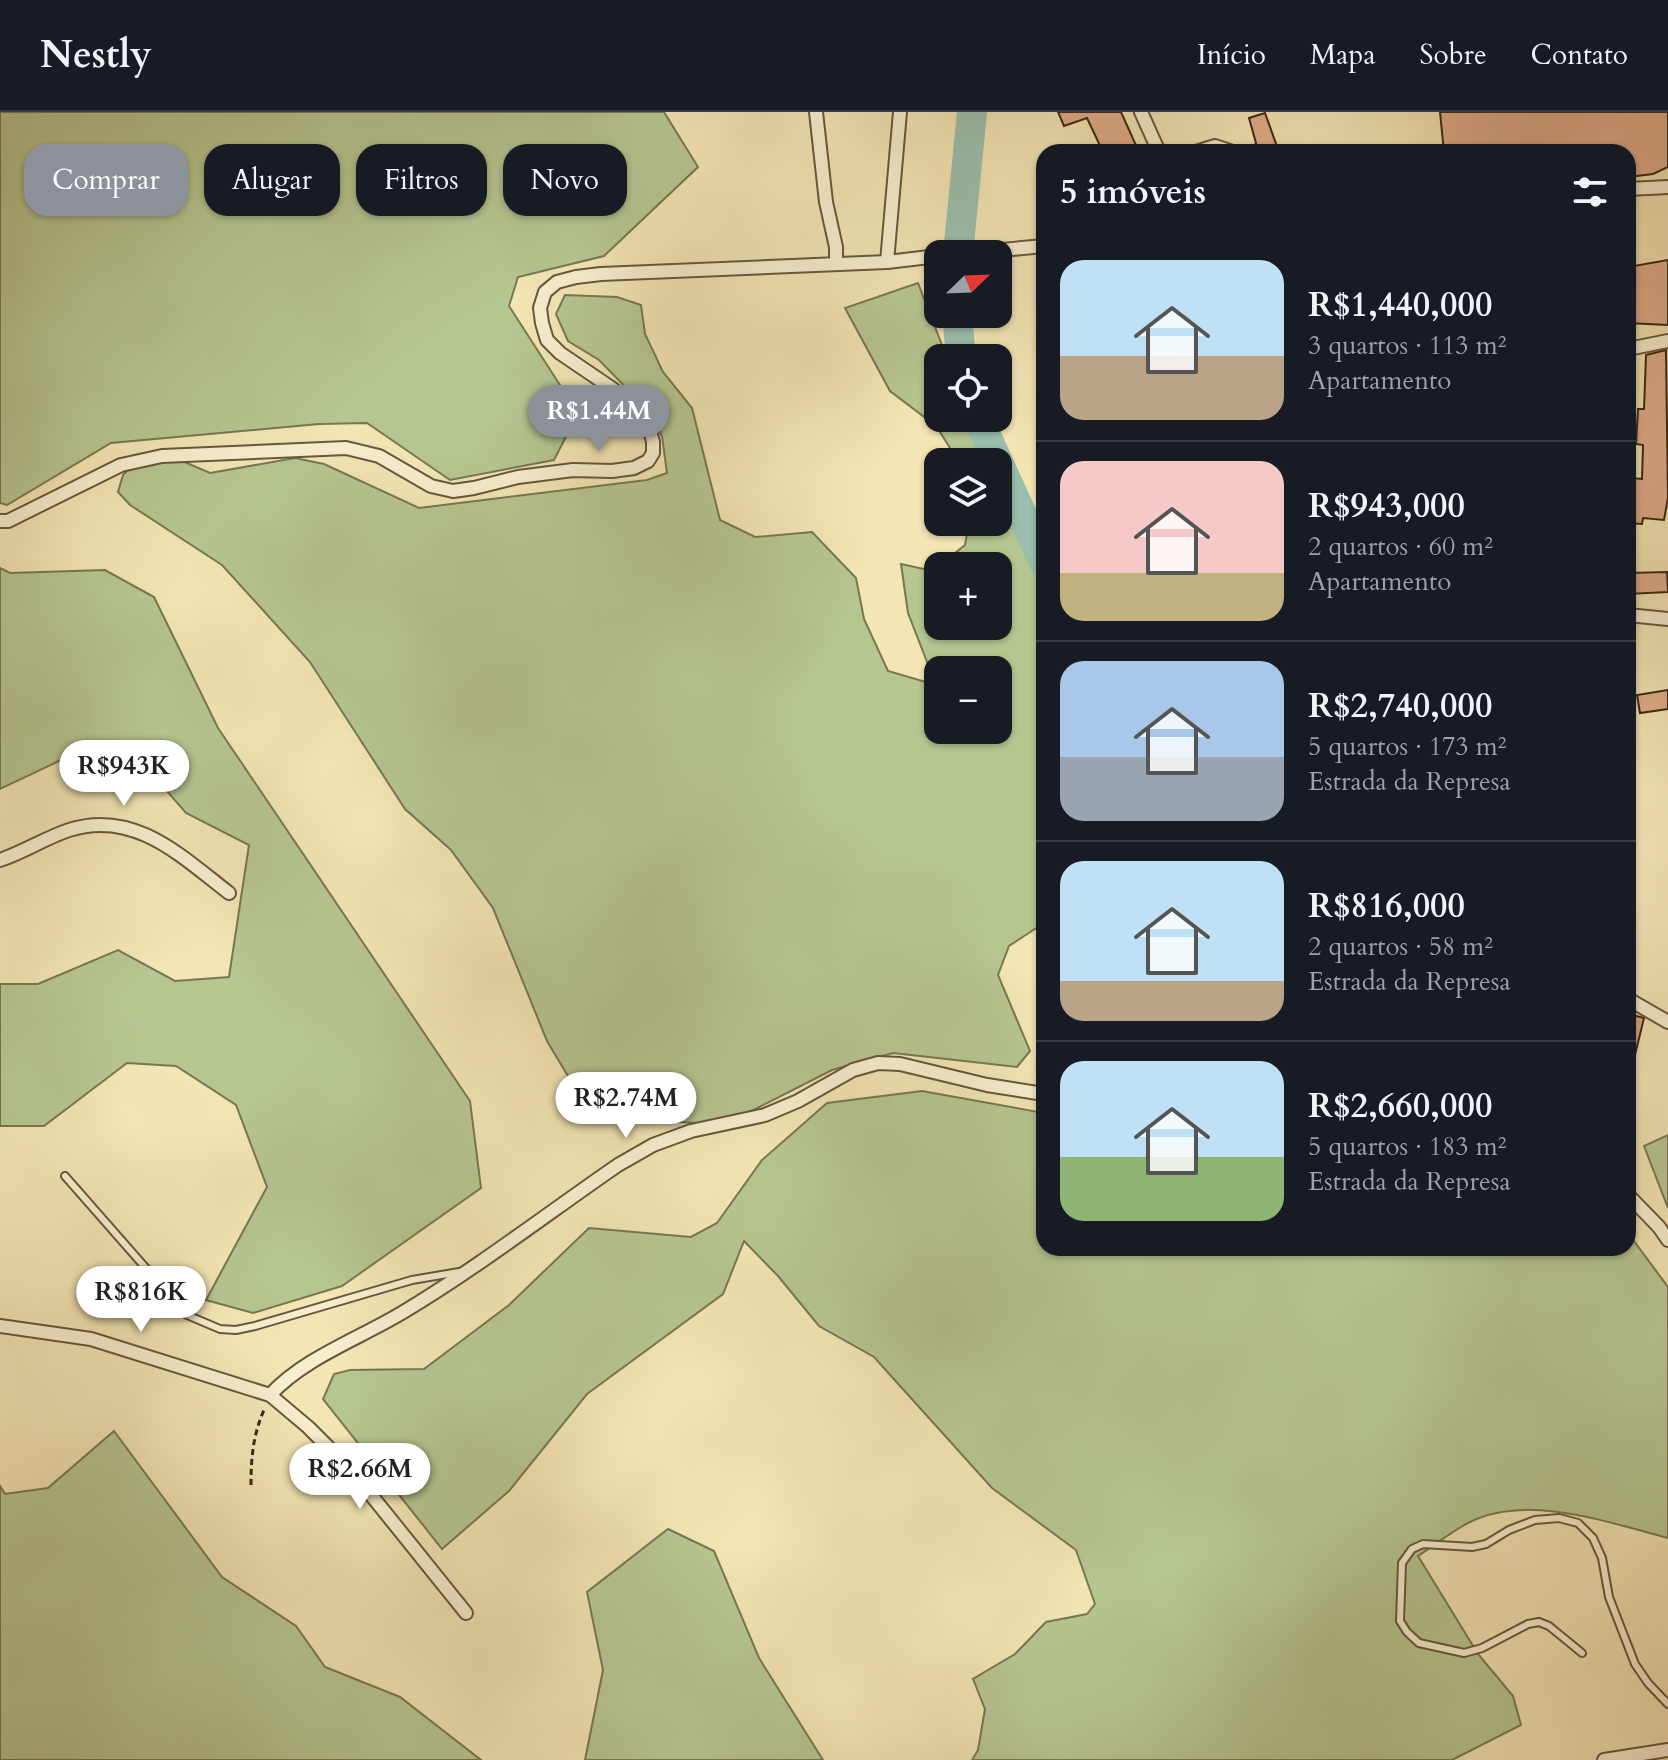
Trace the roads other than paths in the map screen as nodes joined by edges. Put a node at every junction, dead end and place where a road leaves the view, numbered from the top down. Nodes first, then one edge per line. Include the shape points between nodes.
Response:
1 (816, 112) edge
2 (900, 112) edge
3 (1141, 112) edge
4 (1155, 144) edge
5 (1668, 187) edge
6 (1636, 189) edge
7 (1036, 247) edge
8 (1012, 249) edge
9 (924, 258) edge
10 (893, 262) junction
11 (836, 264) junction
12 (1668, 341) edge
13 (1636, 347) edge
14 (0, 521) edge
15 (1636, 616) edge
16 (1668, 619) edge
17 (0, 860) edge
18 (229, 893) dead end
19 (1636, 1004) edge
20 (1668, 1022) edge
21 (1036, 1093) edge
22 (65, 1176) dead end
23 (1636, 1203) edge
24 (1668, 1240) edge
25 (467, 1271) junction
26 (0, 1326) edge
27 (270, 1395) junction
28 (466, 1613) dead end
29 (1582, 1653) dead end
30 (1668, 1704) edge
31 (1668, 1750) edge
32 (1604, 1760) edge

1 - 11 street
2 - 10 street
3 - 4 street
5 - 6 street
7 - 8 street
9 - 10 street
10 - 11 street
11 - 14 street via 576,277 545,292 540,308 547,340 613,389 649,427 653,453 634,468 573,470 453,491 431,486 379,456 346,448 162,456 121,465
12 - 13 street
15 - 16 street
17 - 18 street via 66,831 112,824 162,841
19 - 20 street
21 - 25 street via 900,1064 853,1070 765,1115 653,1145
22 - 25 lane via 187,1315 220,1329 255,1326 400,1283
23 - 24 street
25 - 27 street via 299,1370
26 - 27 street via 91,1339
27 - 28 street via 351,1470
29 - 30 lane via 1539,1622 1464,1653 1419,1643 1400,1621 1402,1563 1423,1544 1472,1547 1535,1520 1578,1523 1602,1558 1609,1597 1635,1664
31 - 32 street

